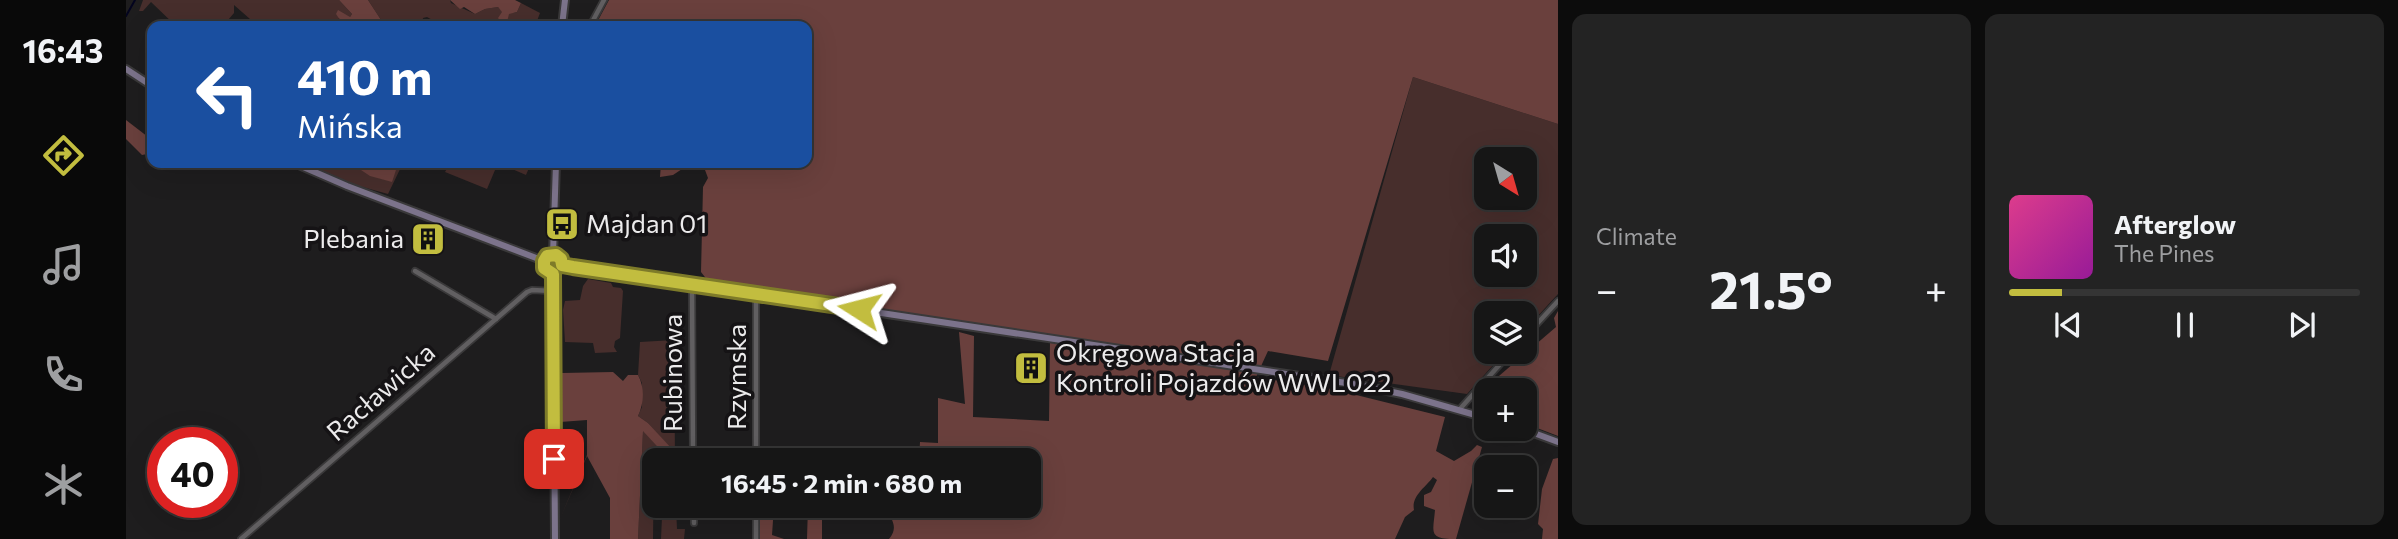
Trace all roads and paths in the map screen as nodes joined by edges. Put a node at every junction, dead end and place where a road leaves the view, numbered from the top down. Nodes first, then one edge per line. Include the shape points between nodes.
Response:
1 (565, 0) edge
2 (604, 0) edge
3 (563, 21) edge
4 (593, 21) edge
5 (126, 69) edge
6 (147, 83) edge
7 (306, 168) edge
8 (556, 168) edge
9 (553, 255) junction
10 (562, 265) junction
11 (547, 268) junction
12 (415, 271) dead end
13 (692, 285) junction
14 (553, 291) junction
15 (756, 294) junction
16 (1558, 301) edge
17 (496, 319) junction
18 (1537, 324) edge
19 (1500, 364) edge
20 (1458, 411) junction
21 (1474, 415) edge
22 (1537, 434) edge
23 (1558, 442) edge
24 (693, 448) edge
25 (756, 448) edge
26 (694, 518) edge
27 (756, 518) edge
28 (694, 523) dead end
29 (242, 539) edge
30 (555, 539) edge
31 (756, 539) edge

1 - 3 street
2 - 4 street
5 - 6 street
7 - 11 street
8 - 9 street
9 - 10 street
9 - 11 street
10 - 11 street via 559,271
10 - 13 street
11 - 14 street
12 - 17 street
13 - 15 street
13 - 24 street, Rubinowa
14 - 17 street, Racławicka via 527,292
14 - 30 street
15 - 20 street via 1353,384
15 - 25 street, Rzymska
16 - 18 street
17 - 29 street, Racławicka
19 - 20 street
20 - 21 street
22 - 23 street
26 - 28 street
27 - 31 street

